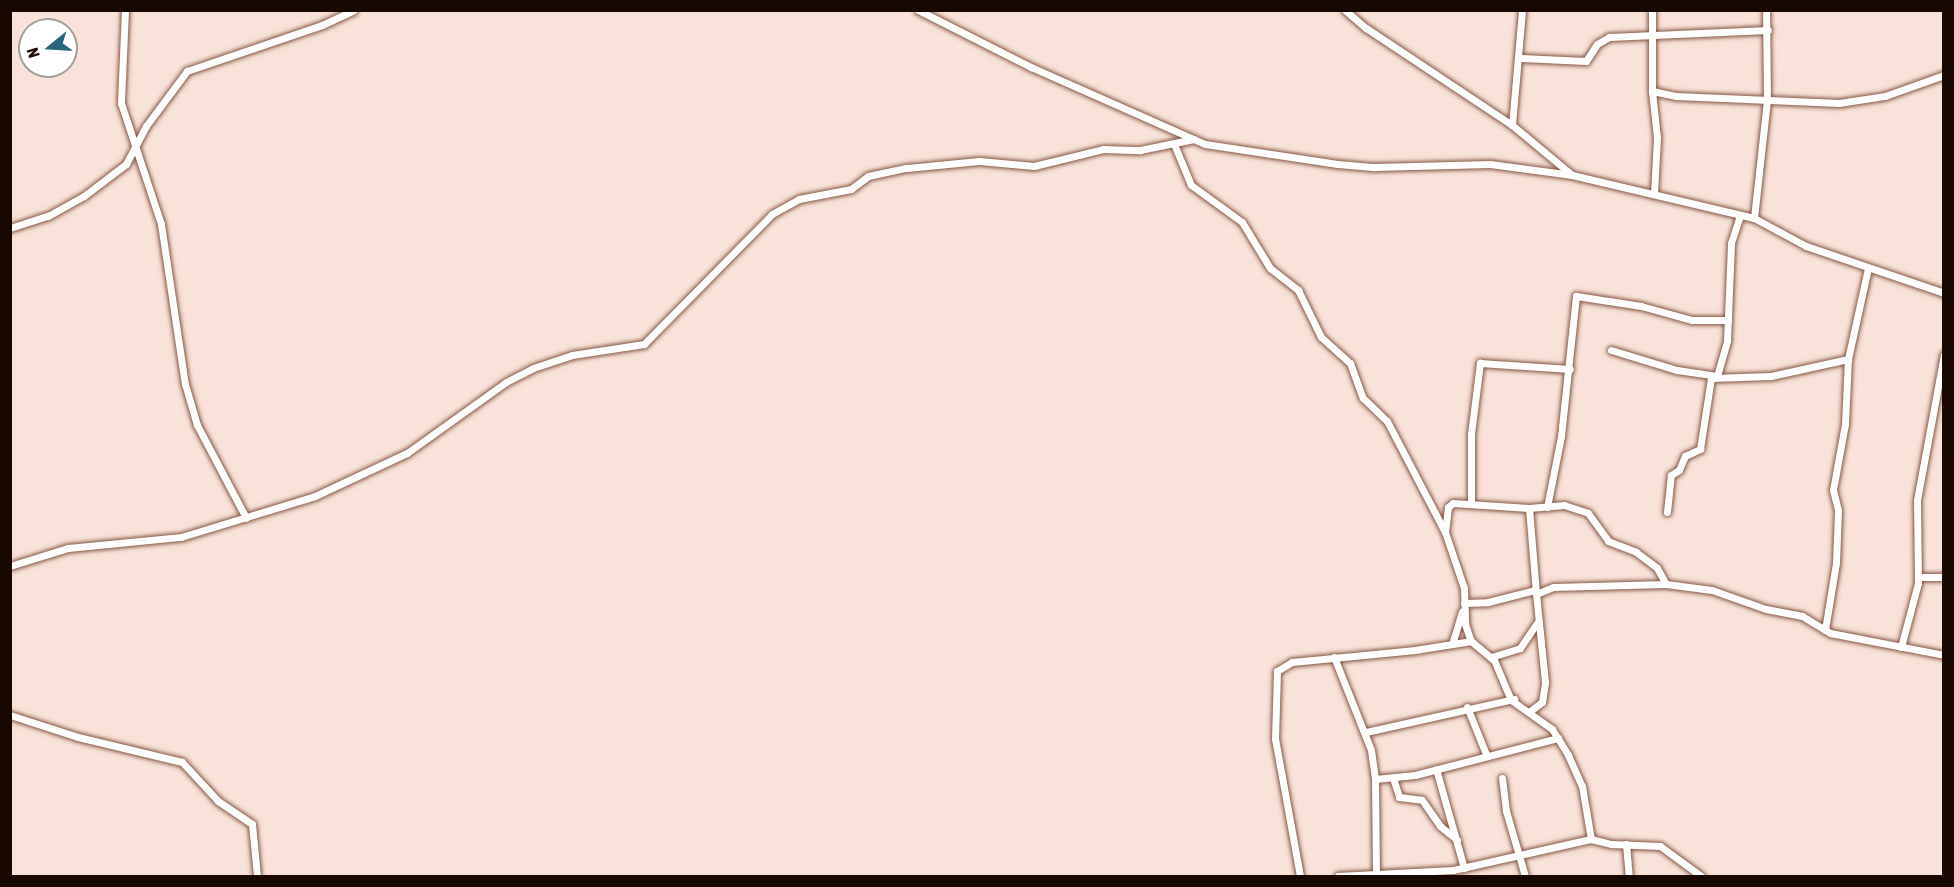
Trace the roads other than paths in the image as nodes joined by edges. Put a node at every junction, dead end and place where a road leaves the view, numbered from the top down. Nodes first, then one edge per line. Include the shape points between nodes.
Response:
1 (125, 10) edge
2 (354, 10) edge
3 (918, 10) edge
4 (1345, 10) edge
5 (1522, 10) edge
6 (1652, 10) edge
7 (1766, 10) edge
8 (1768, 30) junction
9 (1654, 36) junction
10 (1521, 58) junction
11 (1944, 75) edge
12 (1652, 91) junction
13 (1767, 101) junction
14 (1512, 125) junction
15 (1194, 139) junction
16 (1174, 144) junction
17 (136, 146) junction
18 (1572, 175) junction
19 (1654, 194) junction
20 (1740, 215) junction
21 (1754, 218) junction
22 (10, 228) edge
23 (1868, 268) junction
24 (1944, 293) edge
25 (1728, 320) junction
26 (1611, 351) dead end
27 (1944, 354) edge
28 (1848, 359) junction
29 (1570, 369) junction
30 (1720, 376) junction
31 (1471, 504) junction
32 (1547, 507) junction
33 (1529, 508) junction
34 (1667, 512) dead end
35 (246, 518) junction
36 (1445, 532) junction
37 (10, 566) edge
38 (1919, 577) junction
39 (1944, 577) edge
40 (1666, 584) junction
41 (1535, 592) junction
42 (1464, 606) junction
43 (1537, 623) junction
44 (1825, 630) junction
45 (1471, 640) junction
46 (1453, 641) junction
47 (1901, 647) junction
48 (1944, 655) edge
49 (1334, 657) junction
50 (1491, 657) junction
51 (1514, 699) junction
52 (1467, 707) junction
53 (1530, 712) junction
54 (10, 714) edge
55 (1366, 732) junction
56 (1558, 738) junction
57 (1486, 754) junction
58 (1436, 769) junction
59 (1393, 777) junction
60 (1502, 778) dead end
61 (1375, 779) junction
62 (1591, 839) junction
63 (1457, 840) junction
64 (1626, 844) junction
65 (1522, 856) junction
66 (1464, 868) junction
67 (1376, 874) junction
68 (257, 876) edge
69 (1299, 876) edge
70 (1338, 876) edge
71 (1526, 876) edge
72 (1629, 876) edge
73 (1701, 876) edge

1 - 17 street via 119,84 124,114
2 - 17 street via 322,26 187,71 168,93
3 - 15 street via 1031,67
4 - 14 street
5 - 10 street
6 - 9 street
7 - 8 street
8 - 9 street
8 - 13 street
9 - 10 street via 1609,37 1598,44 1586,61
9 - 12 street
10 - 14 street
11 - 13 street via 1885,96 1851,102
12 - 13 street
12 - 19 street via 1657,138
13 - 21 street
14 - 18 street
15 - 16 street
15 - 18 street via 1338,164 1490,164
16 - 35 street via 1140,150 1103,149 1034,166 979,161 907,168 868,176 851,189 799,199 772,214 644,344 572,355 533,368 506,382 407,453 315,496
16 - 36 street via 1191,185 1242,222 1270,268 1298,290 1321,337 1350,363 1363,398 1387,421
17 - 22 street via 126,164 89,193 48,216
17 - 35 street via 161,224 174,290 183,376 194,415
18 - 19 street
19 - 20 street
20 - 21 street
20 - 25 street via 1731,243
21 - 23 street via 1806,246
23 - 24 street
23 - 28 street
25 - 29 street via 1692,320 1641,306 1577,296
25 - 30 street
26 - 30 street via 1677,370
27 - 38 street via 1917,500
28 - 30 street via 1771,376
28 - 44 street via 1845,424 1833,490 1838,510 1836,563
29 - 31 street via 1479,363 1471,434
29 - 32 street
30 - 34 street via 1708,384 1700,449 1687,455 1679,470 1671,474
31 - 33 street
31 - 36 street via 1449,506
32 - 33 street
32 - 40 street via 1560,505 1588,513 1608,541 1636,552 1657,568
33 - 41 street
35 - 37 street via 181,537 68,548
36 - 42 street via 1464,588
38 - 39 street
38 - 47 street
40 - 41 street via 1572,585
40 - 44 street via 1734,596 1766,609 1802,616
41 - 42 street
41 - 43 street
42 - 45 street
42 - 46 street
43 - 50 street via 1520,648
43 - 53 street via 1544,688 1542,702
44 - 47 street
45 - 46 street
45 - 50 street
46 - 49 street via 1415,650
47 - 48 street
49 - 55 street
49 - 69 street via 1286,664 1275,676 1275,739
50 - 51 street
51 - 52 street
51 - 53 street
52 - 55 street
52 - 57 street
53 - 56 street
54 - 68 street via 99,743 182,762 218,801 252,824
55 - 61 street
56 - 57 street
56 - 62 street via 1579,776
57 - 58 street
58 - 59 street
58 - 63 street
59 - 61 street
59 - 63 street via 1399,797 1422,800 1440,826
60 - 65 street via 1506,811
61 - 67 street
62 - 64 street
62 - 65 street
63 - 66 street
64 - 72 street
64 - 73 street via 1660,846
65 - 66 street
65 - 71 street
66 - 67 street
67 - 70 street

